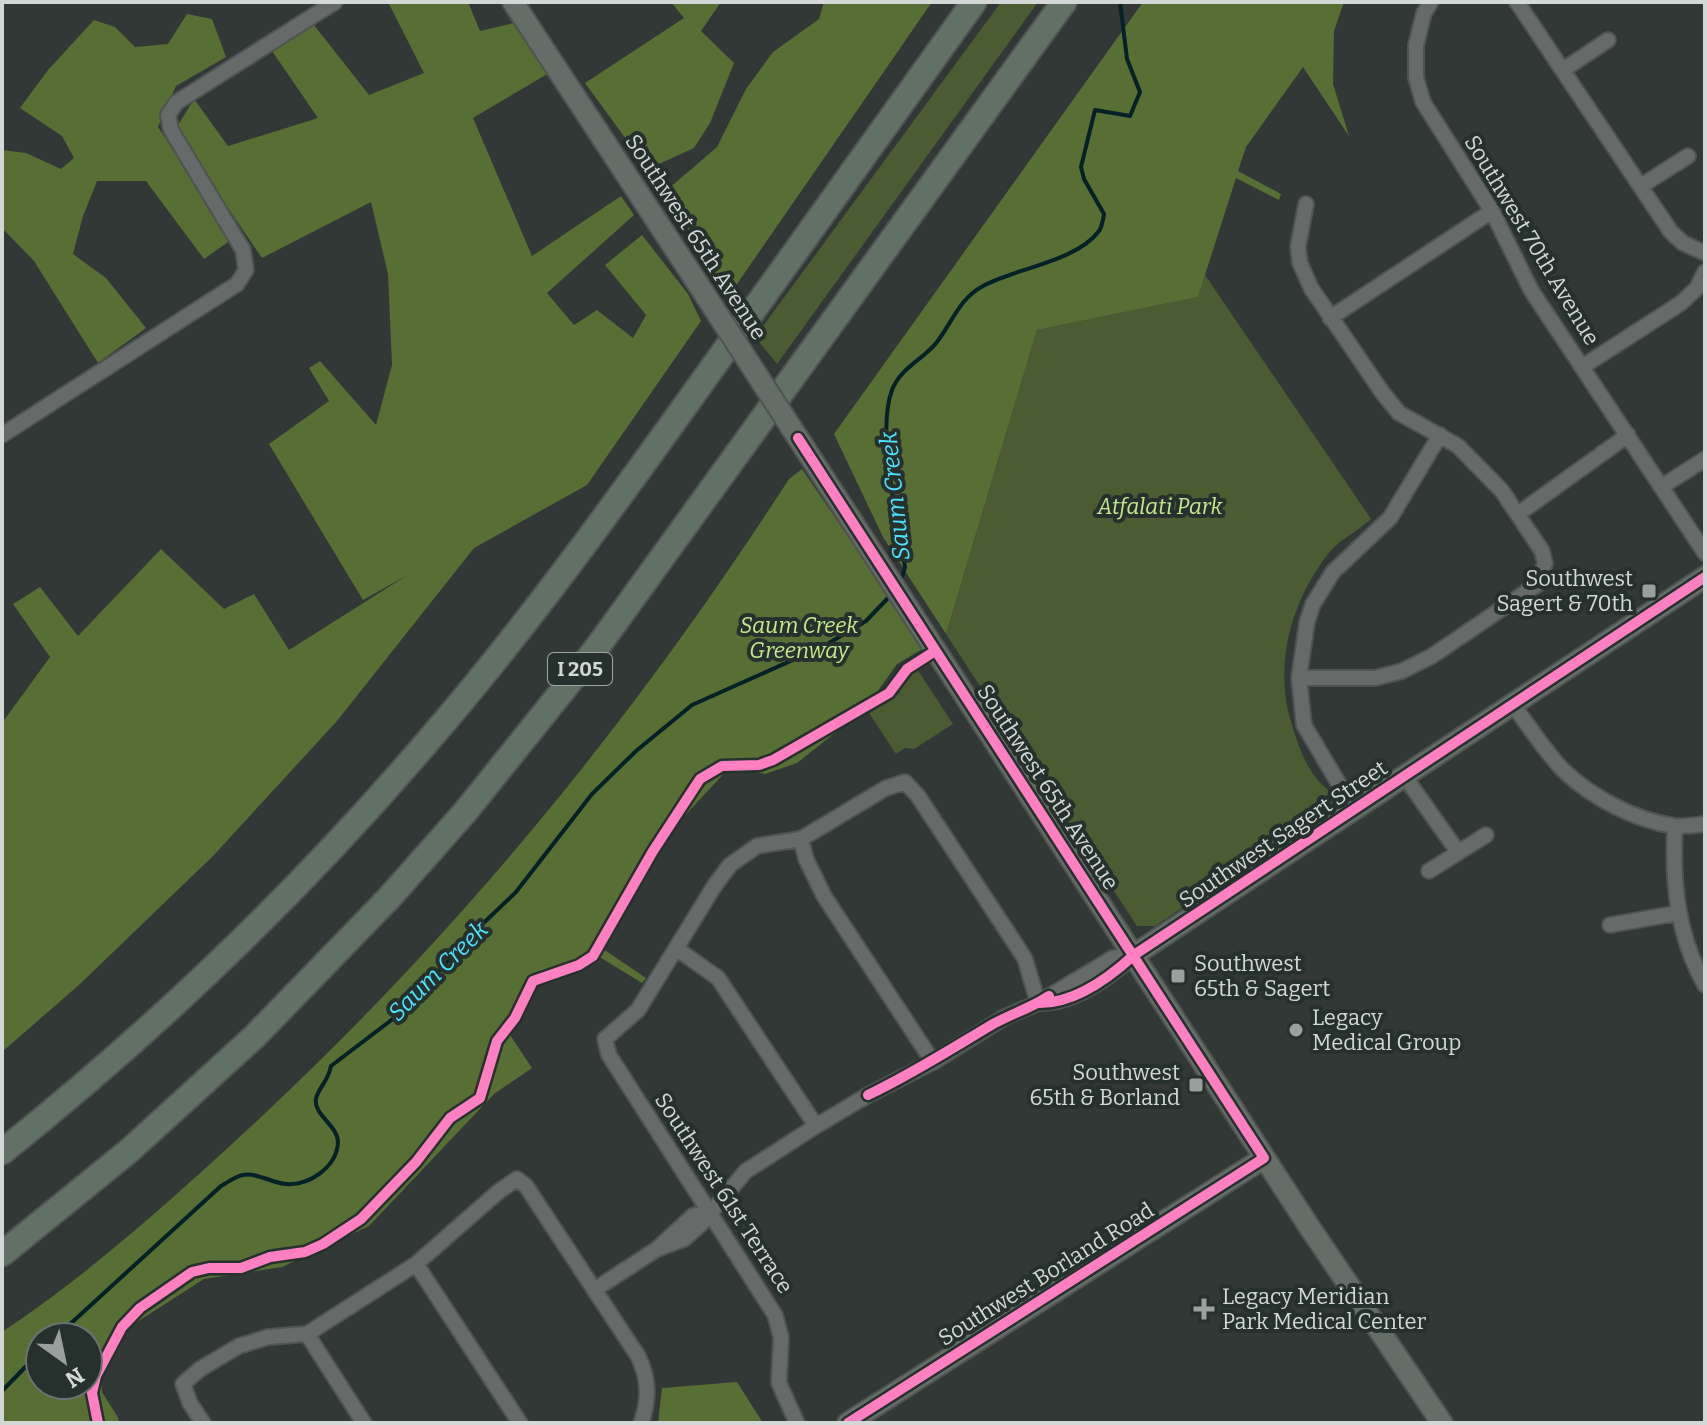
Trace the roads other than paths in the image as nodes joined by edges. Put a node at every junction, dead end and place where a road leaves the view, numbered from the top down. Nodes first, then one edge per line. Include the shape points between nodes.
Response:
1 (335, 2) edge
2 (513, 2) edge
3 (974, 2) edge
4 (1064, 2) edge
5 (1431, 2) edge
6 (1517, 2) edge
7 (1608, 40) dead end
8 (1563, 70) junction
9 (1688, 156) dead end
10 (1641, 186) junction
11 (1306, 204) dead end
12 (1492, 211) junction
13 (1705, 253) edge
14 (1705, 272) edge
15 (1330, 318) junction
16 (1582, 367) junction
17 (2, 435) edge
18 (1440, 435) junction
19 (1628, 435) junction
20 (1705, 459) edge
21 (1661, 487) junction
22 (1518, 514) junction
23 (1705, 553) edge
24 (1705, 577) edge
25 (1299, 678) junction
26 (1513, 705) junction
27 (1405, 777) junction
28 (1355, 811) junction
29 (1705, 824) edge
30 (1675, 826) junction
31 (1486, 835) dead end
32 (801, 839) junction
33 (1458, 852) junction
34 (1429, 871) dead end
35 (1678, 913) junction
36 (1610, 925) dead end
37 (677, 949) junction
38 (1134, 955) junction
39 (1705, 985) edge
40 (1038, 1003) junction
41 (933, 1062) junction
42 (816, 1126) junction
43 (2, 1152) edge
44 (1264, 1158) junction
45 (710, 1211) junction
46 (2, 1254) edge
47 (416, 1264) junction
48 (594, 1290) junction
49 (307, 1334) junction
50 (203, 1423) edge
51 (364, 1423) edge
52 (520, 1423) edge
53 (641, 1423) edge
54 (797, 1423) edge
55 (848, 1423) edge
56 (1442, 1423) edge

1 - 17 street via 177,102 168,115 171,130 243,250 246,270 237,284
2 - 38 main road, Southwest 65th Avenue, bridge
3 - 43 highway via 602,522 429,740 244,938
4 - 46 highway, I 205 via 604,638 466,811 255,1036 130,1150
5 - 12 street, Southwest 70th Avenue via 1416,45 1416,78 1423,102
6 - 8 street
7 - 8 street
8 - 10 street
9 - 10 street
10 - 13 street via 1671,232
11 - 15 street via 1300,263
12 - 15 street
12 - 16 street, Southwest 70th Avenue via 1531,290
14 - 16 street via 1681,303
15 - 18 street via 1399,413
16 - 19 street, Southwest 70th Avenue
18 - 22 street via 1485,472
18 - 25 street via 1390,518 1322,588 1307,622
19 - 21 street, Southwest 70th Avenue
19 - 22 street
20 - 21 street
21 - 23 street, Southwest 70th Avenue
22 - 25 street via 1542,551 1545,563 1538,584 1402,671 1375,678
24 - 26 main road, Southwest Sagert Street
25 - 28 street via 1304,725
26 - 27 main road, Southwest Sagert Street
26 - 30 street via 1579,784 1619,808
27 - 28 main road, Southwest Sagert Street
27 - 33 street
28 - 38 main road, Southwest Sagert Street
29 - 30 street
30 - 35 street
31 - 33 street
32 - 37 street via 757,846 730,865
32 - 40 street via 905,782 1025,959
32 - 41 street via 824,896
33 - 34 street
35 - 36 street
35 - 39 street
37 - 42 street via 718,978
37 - 45 street, Southwest 61st Terrace via 638,1010 605,1039 609,1055
38 - 40 street, Southwest Sagert Street via 1113,958
38 - 44 main road, Southwest 65th Avenue
40 - 41 street, Southwest Sagert Street
41 - 42 street, Southwest Sagert Street
42 - 45 street, Southwest Sagert Street via 746,1171
44 - 55 main road, Southwest Borland Road
44 - 56 main road, Southwest 65th Avenue
45 - 48 street, Southwest Sagert Street via 693,1216 657,1249
45 - 54 street, Southwest 61st Terrace via 775,1315 781,1337 779,1383
47 - 48 street via 517,1179
47 - 49 street
47 - 52 street
48 - 53 street via 644,1370 648,1397
49 - 50 street via 239,1346 200,1369 183,1384
49 - 51 street

